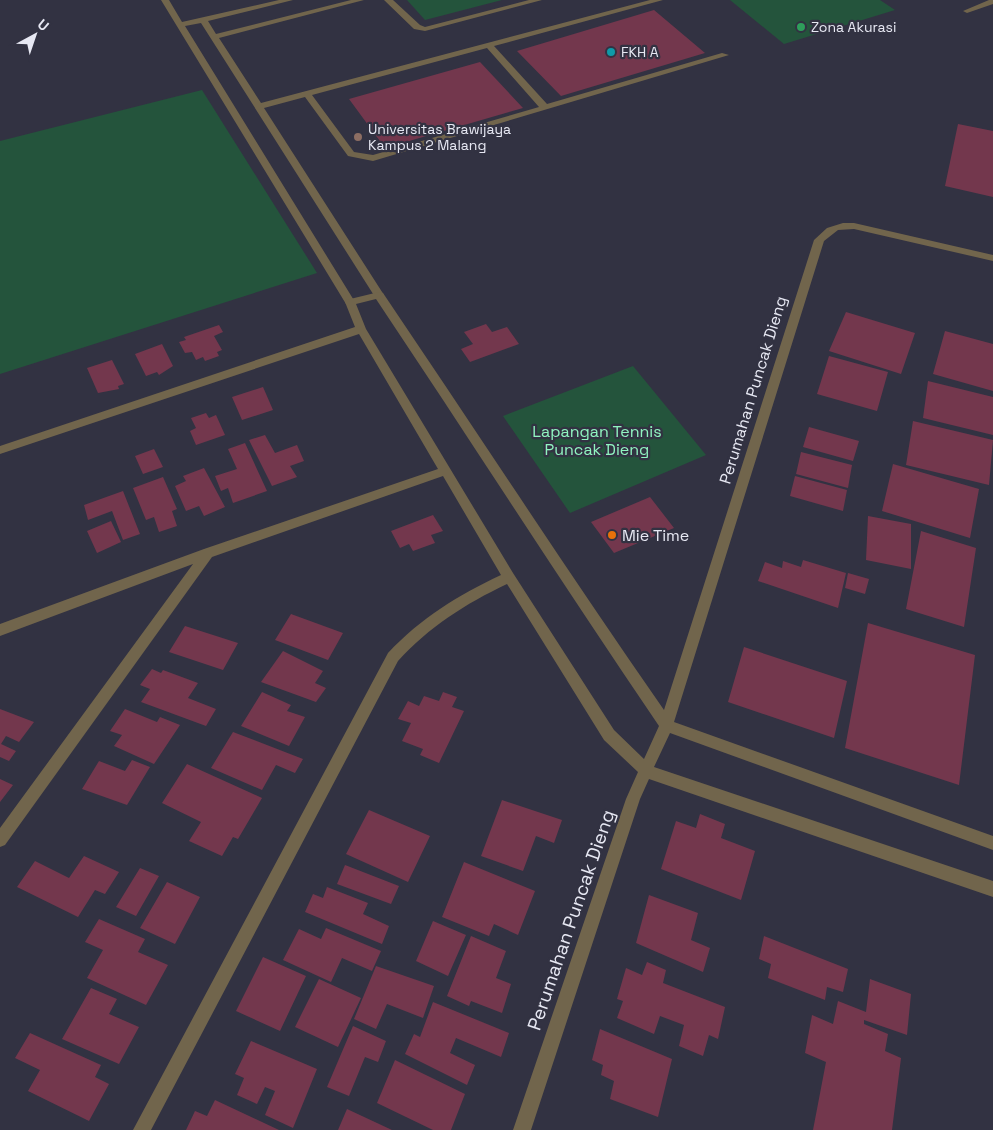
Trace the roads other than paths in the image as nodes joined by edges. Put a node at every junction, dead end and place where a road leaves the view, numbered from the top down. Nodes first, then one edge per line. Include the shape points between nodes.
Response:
1 (165, 0) edge
2 (289, 0) edge
3 (360, 0) edge
4 (388, 0) edge
5 (538, 0) edge
6 (660, 0) edge
7 (993, 1) edge
8 (967, 11) dead end
9 (203, 20) junction
10 (180, 25) junction
11 (213, 37) junction
12 (489, 46) junction
13 (725, 55) dead end
14 (307, 94) junction
15 (257, 107) junction
16 (545, 108) junction
17 (993, 258) edge
18 (379, 295) junction
19 (350, 302) junction
20 (361, 329) junction
21 (0, 450) edge
22 (445, 471) junction
23 (208, 553) junction
24 (509, 577) junction
25 (0, 630) edge
26 (666, 725) junction
27 (646, 771) junction
28 (0, 840) edge
29 (993, 843) edge
30 (993, 889) edge
31 (142, 1130) edge
32 (522, 1130) edge

1 - 10 street
2 - 9 street
3 - 11 street
4 - 5 street via 416,27 425,29
6 - 12 street
7 - 8 street
9 - 10 street
9 - 11 street
10 - 19 street
11 - 15 street
12 - 14 street
12 - 16 street
13 - 16 street
14 - 15 street
14 - 16 street via 351,154 374,158
15 - 18 street
17 - 26 street, Perumahan Puncak Dieng via 854,226 838,225 827,230 819,240
18 - 19 street
18 - 26 street
19 - 20 street
20 - 21 street
20 - 22 street
22 - 23 street
22 - 24 street
23 - 25 street
23 - 28 street
24 - 27 street via 609,734
24 - 31 street via 446,610 413,634 393,657
26 - 27 street, Perumahan Puncak Dieng
26 - 29 street
27 - 30 street
27 - 32 street, Perumahan Puncak Dieng via 633,799

